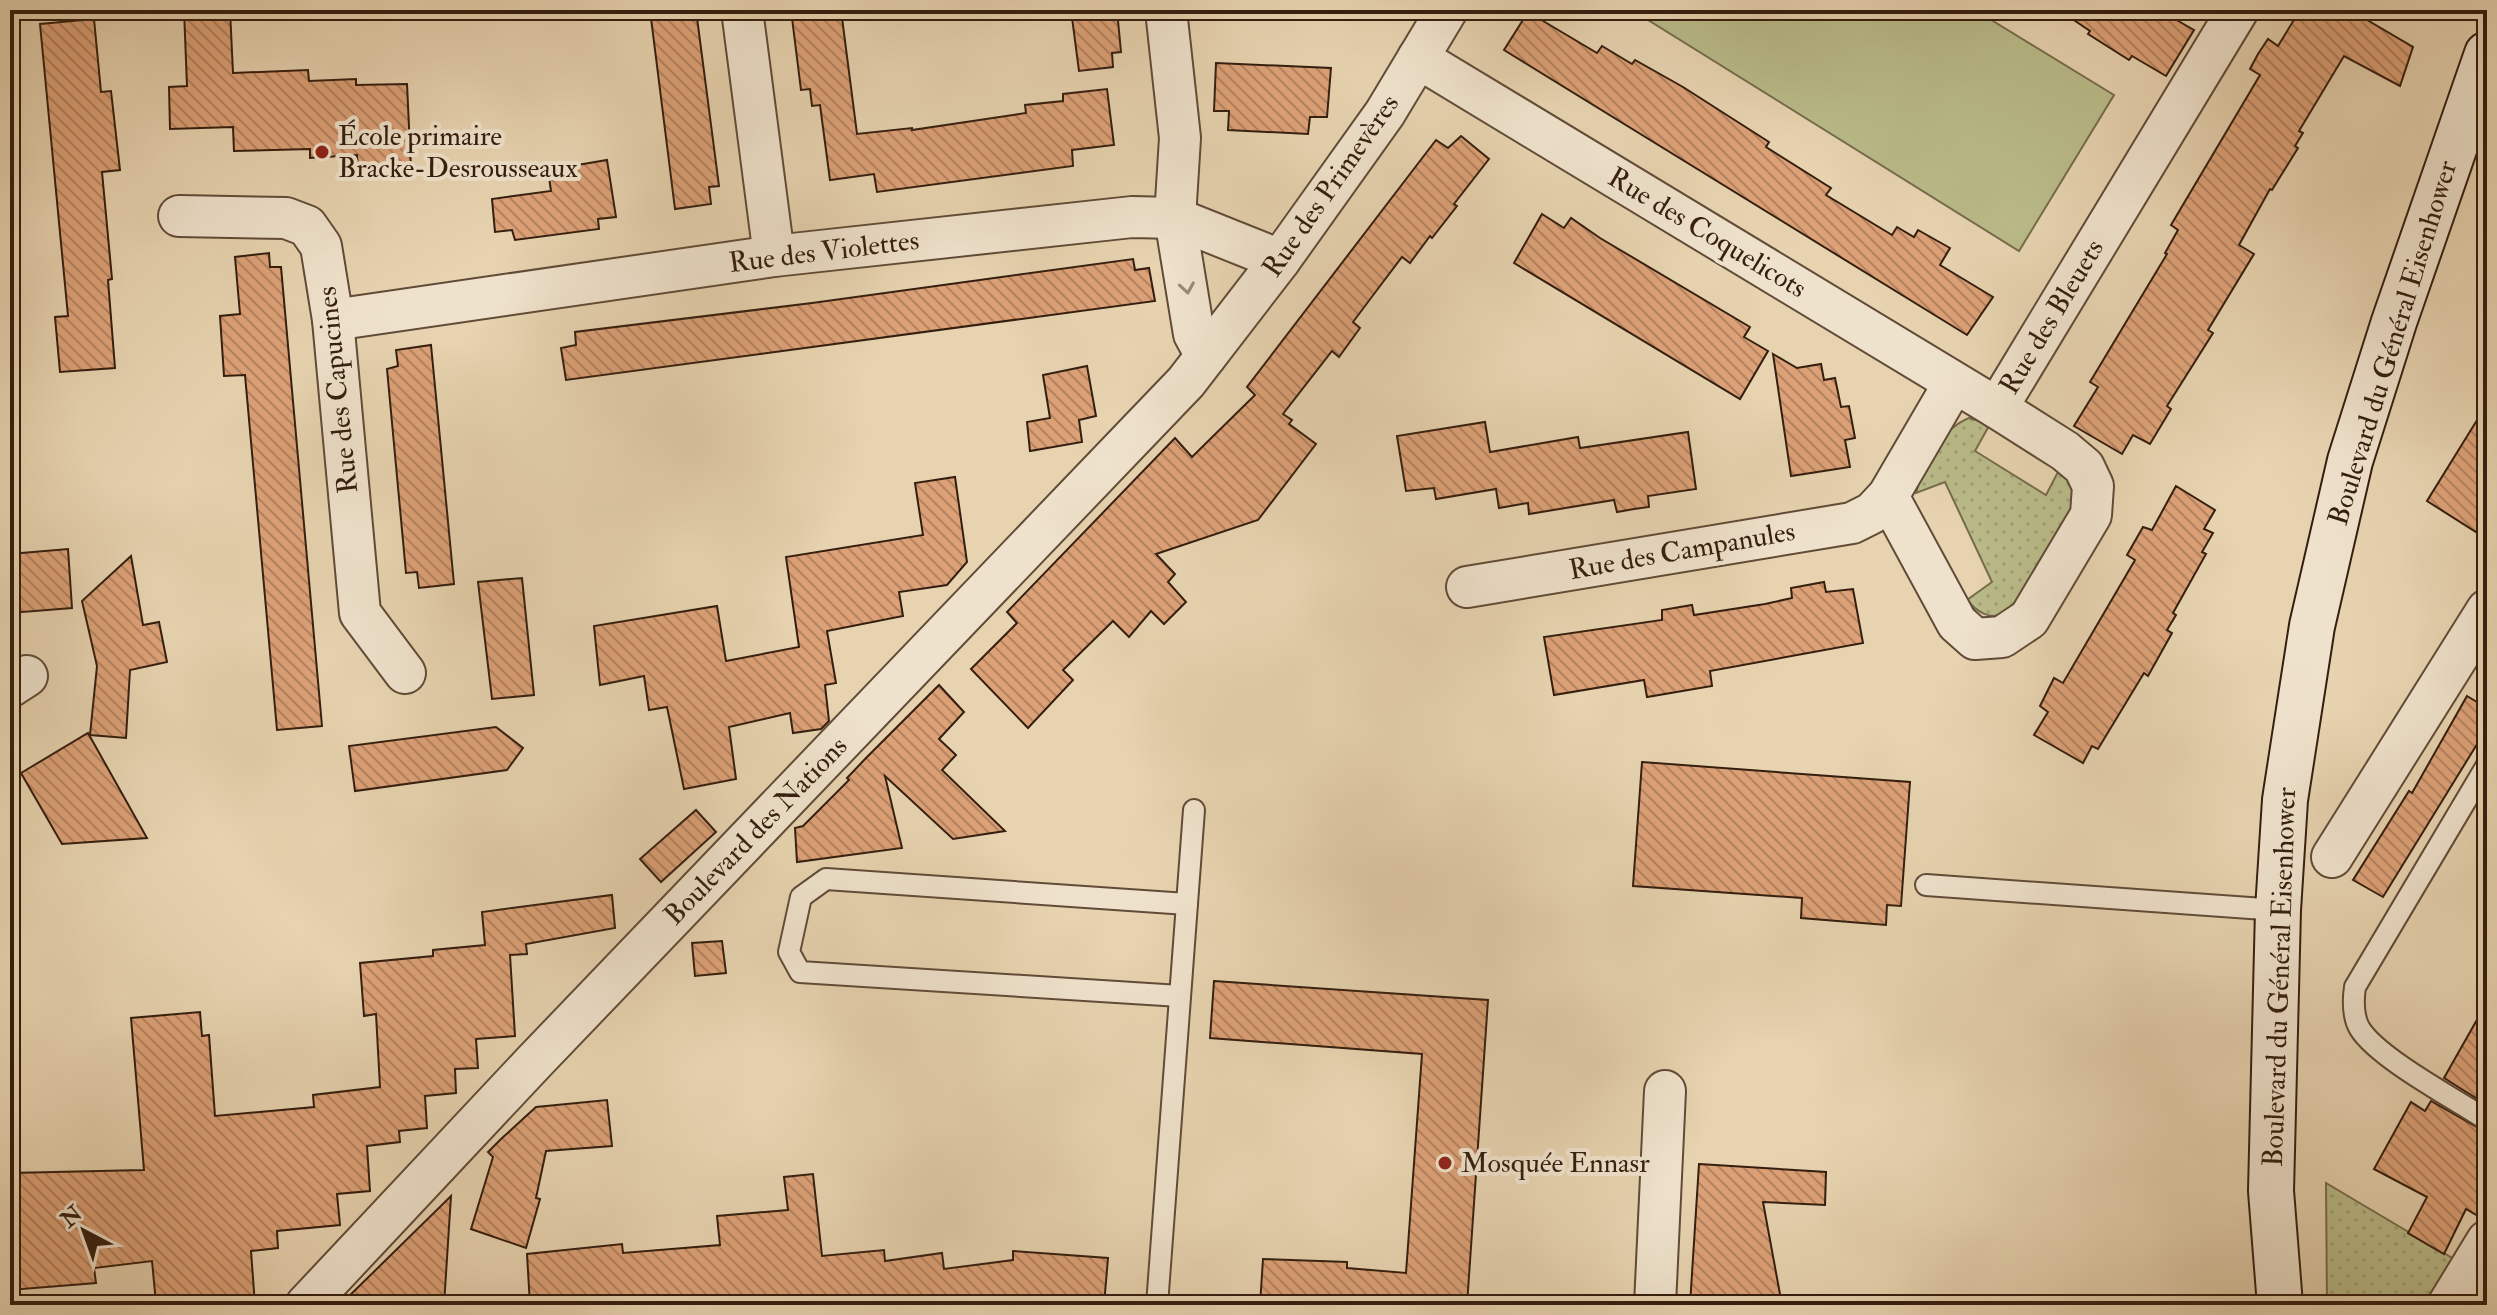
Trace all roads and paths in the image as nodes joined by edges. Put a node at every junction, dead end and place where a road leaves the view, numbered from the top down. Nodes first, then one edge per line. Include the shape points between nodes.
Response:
1 (742, 10) edge
2 (1166, 10) edge
3 (1447, 10) edge
4 (2238, 10) edge
5 (2487, 54) edge
6 (1418, 58) junction
7 (179, 216) dead end
8 (1175, 218) junction
9 (774, 256) junction
10 (1280, 260) junction
11 (333, 320) junction
12 (1206, 356) junction
13 (1954, 383) junction
14 (1997, 408) junction
15 (1888, 496) junction
16 (1467, 587) dead end
17 (2487, 610) edge
18 (405, 673) dead end
19 (2487, 765) edge
20 (1194, 810) dead end
21 (2332, 857) dead end
22 (1926, 885) dead end
23 (1187, 904) junction
24 (2278, 910) junction
25 (1180, 996) junction
26 (1665, 1091) dead end
27 (2487, 1120) edge
28 (2487, 1241) edge
29 (306, 1305) edge
30 (1157, 1305) edge
31 (1655, 1305) edge
32 (2280, 1305) edge
33 (2448, 1305) edge

1 - 9 street
2 - 8 street via 1180,138
3 - 6 street, Rue des Primevères
4 - 14 street, Rue des Bleuets
5 - 24 main road, Boulevard du Général Eisenhower via 2350,461 2310,641 2285,800
6 - 10 street, Rue des Primevères
6 - 13 street, Rue des Coquelicots
7 - 11 street, Rue des Capucines via 286,218 307,226 321,246
8 - 9 street, Rue des Violettes via 1132,217
8 - 10 street
8 -> 12 street via 1194,334
9 - 11 street, Rue des Violettes
10 - 12 street, Rue des Primevères
11 - 18 street, Rue des Capucines via 360,613
12 - 29 street, Boulevard des Nations
13 - 14 street, Rue des Coquelicots
13 - 15 street, Rue des Bleuets
14 - 15 street, Rue des Bleuets via 2065,451 2084,467 2093,486 2091,515 2029,619 2002,637 1975,639 1957,623
15 - 16 street, Rue des Campanules via 1852,523
17 - 21 street
19 - 27 lane via 2355,987 2353,1001 2358,1026 2374,1047
20 - 23 lane
22 - 24 lane
23 - 25 lane
23 - 25 lane via 826,879 801,897 789,952 800,972
24 - 32 main road, Boulevard du Général Eisenhower via 2271,1191
25 - 30 lane
26 - 31 street
28 - 33 street

